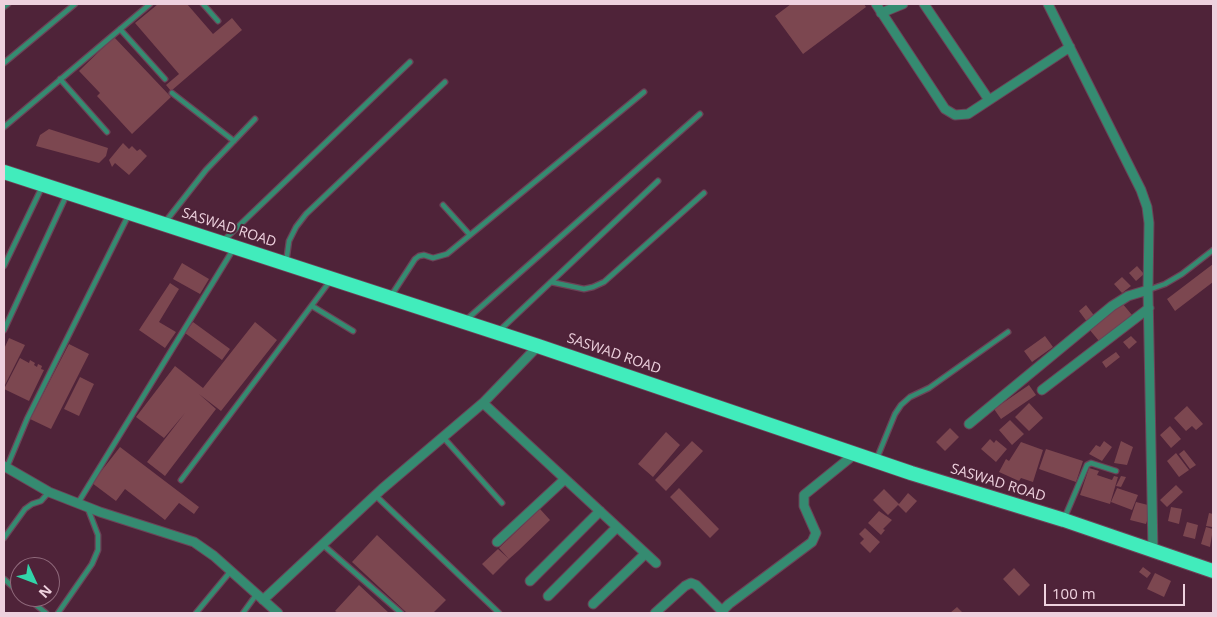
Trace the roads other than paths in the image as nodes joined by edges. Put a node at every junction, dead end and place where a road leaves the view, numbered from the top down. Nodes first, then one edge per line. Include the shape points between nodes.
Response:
1 (8, 4) edge
2 (75, 4) edge
3 (150, 4) edge
4 (203, 4) edge
5 (876, 4) edge
6 (903, 4) edge
7 (924, 4) edge
8 (1048, 4) edge
9 (4, 7) edge
10 (881, 12) junction
11 (218, 21) dead end
12 (120, 29) junction
13 (1070, 47) junction
14 (410, 62) dead end
15 (4, 63) edge
16 (60, 79) junction
17 (165, 80) dead end
18 (445, 82) dead end
19 (644, 92) dead end
20 (172, 94) dead end
21 (989, 100) junction
22 (700, 114) dead end
23 (255, 119) dead end
24 (4, 127) edge
25 (107, 132) dead end
26 (234, 141) junction
27 (4, 172) edge
28 (658, 181) dead end
29 (43, 184) junction
30 (68, 192) junction
31 (704, 193) dead end
32 (443, 205) dead end
33 (130, 213) junction
34 (164, 224) junction
35 (470, 235) junction
36 (228, 245) junction
37 (1213, 250) edge
38 (286, 264) junction
39 (4, 266) edge
40 (332, 278) junction
41 (551, 282) junction
42 (1148, 290) junction
43 (390, 297) junction
44 (312, 306) junction
45 (1149, 308) junction
46 (464, 322) junction
47 (4, 330) edge
48 (352, 331) dead end
49 (498, 332) junction
50 (1008, 332) dead end
51 (538, 346) junction
52 (1042, 390) dead end
53 (483, 403) junction
54 (969, 424) dead end
55 (443, 437) junction
56 (856, 453) junction
57 (876, 460) junction
58 (6, 466) edge
59 (1116, 471) dead end
60 (565, 479) junction
61 (181, 480) dead end
62 (49, 492) junction
63 (375, 495) junction
64 (78, 503) junction
65 (502, 503) dead end
66 (87, 507) junction
67 (600, 511) junction
68 (1064, 520) junction
69 (617, 527) junction
70 (4, 538) edge
71 (496, 542) dead end
72 (322, 544) junction
73 (1153, 551) junction
74 (645, 554) junction
75 (656, 563) dead end
76 (1213, 571) edge
77 (230, 572) junction
78 (530, 581) dead end
79 (548, 596) dead end
80 (259, 598) junction
81 (593, 604) dead end
82 (58, 613) edge
83 (196, 613) edge
84 (243, 613) edge
85 (278, 613) edge
86 (402, 613) edge
87 (499, 613) edge
88 (655, 613) edge
89 (723, 613) edge

1 - 9 lane
2 - 15 lane
3 - 12 lane
4 - 11 lane
5 - 10 street
6 - 10 street
7 - 21 street
8 - 13 street
10 - 21 street via 945,109 955,115 968,114
12 - 16 lane
12 - 17 lane
13 - 21 street
13 - 42 street via 1147,207
14 - 36 lane via 242,220
16 - 24 lane
16 - 25 lane
18 - 38 lane via 306,214 289,241
19 - 35 lane
20 - 26 lane
22 - 46 lane
23 - 26 lane
26 - 34 lane via 206,170
27 - 29 highway, SASWAD ROAD
28 - 41 lane
29 - 30 highway, SASWAD ROAD
29 - 39 lane
30 - 33 highway, SASWAD ROAD
30 - 47 lane
31 - 41 lane via 604,282 584,289
32 - 35 lane
33 - 34 highway, SASWAD ROAD
33 - 58 lane
34 - 36 highway, SASWAD ROAD
35 - 43 lane via 440,258 424,255 415,259
36 - 38 highway, SASWAD ROAD
36 - 64 lane
37 - 42 lane via 1182,274
38 - 40 highway, SASWAD ROAD
40 - 43 highway, SASWAD ROAD
40 - 44 lane
41 - 49 lane
42 - 45 street
42 - 54 street via 1128,296 1112,306
43 - 46 highway, SASWAD ROAD
44 - 48 lane
44 - 61 lane
45 - 52 street
45 - 73 street
46 - 49 highway, SASWAD ROAD
49 - 51 highway, SASWAD ROAD
50 - 57 lane via 901,404
51 - 53 street
51 - 56 highway, SASWAD ROAD
53 - 55 street
53 - 60 street
55 - 63 street
55 - 65 lane
56 - 57 highway, SASWAD ROAD
56 - 89 street via 804,495 804,506 816,533 812,542 729,604
57 - 68 highway, SASWAD ROAD
58 - 62 street
59 - 68 lane via 1087,464
60 - 67 street
60 - 71 street
62 - 64 street
62 - 70 lane via 41,501 25,509
63 - 72 street
63 - 87 lane
64 - 66 street
66 - 77 street via 194,542
66 - 82 lane via 98,535 98,550
67 - 69 street
67 - 78 street
68 - 73 highway, SASWAD ROAD
69 - 74 street
69 - 79 street
72 - 80 street
72 - 86 lane
73 - 76 highway, SASWAD ROAD
74 - 75 street
74 - 81 street
77 - 80 street
77 - 83 lane
80 - 84 lane
80 - 85 street
88 - 89 street via 691,583

